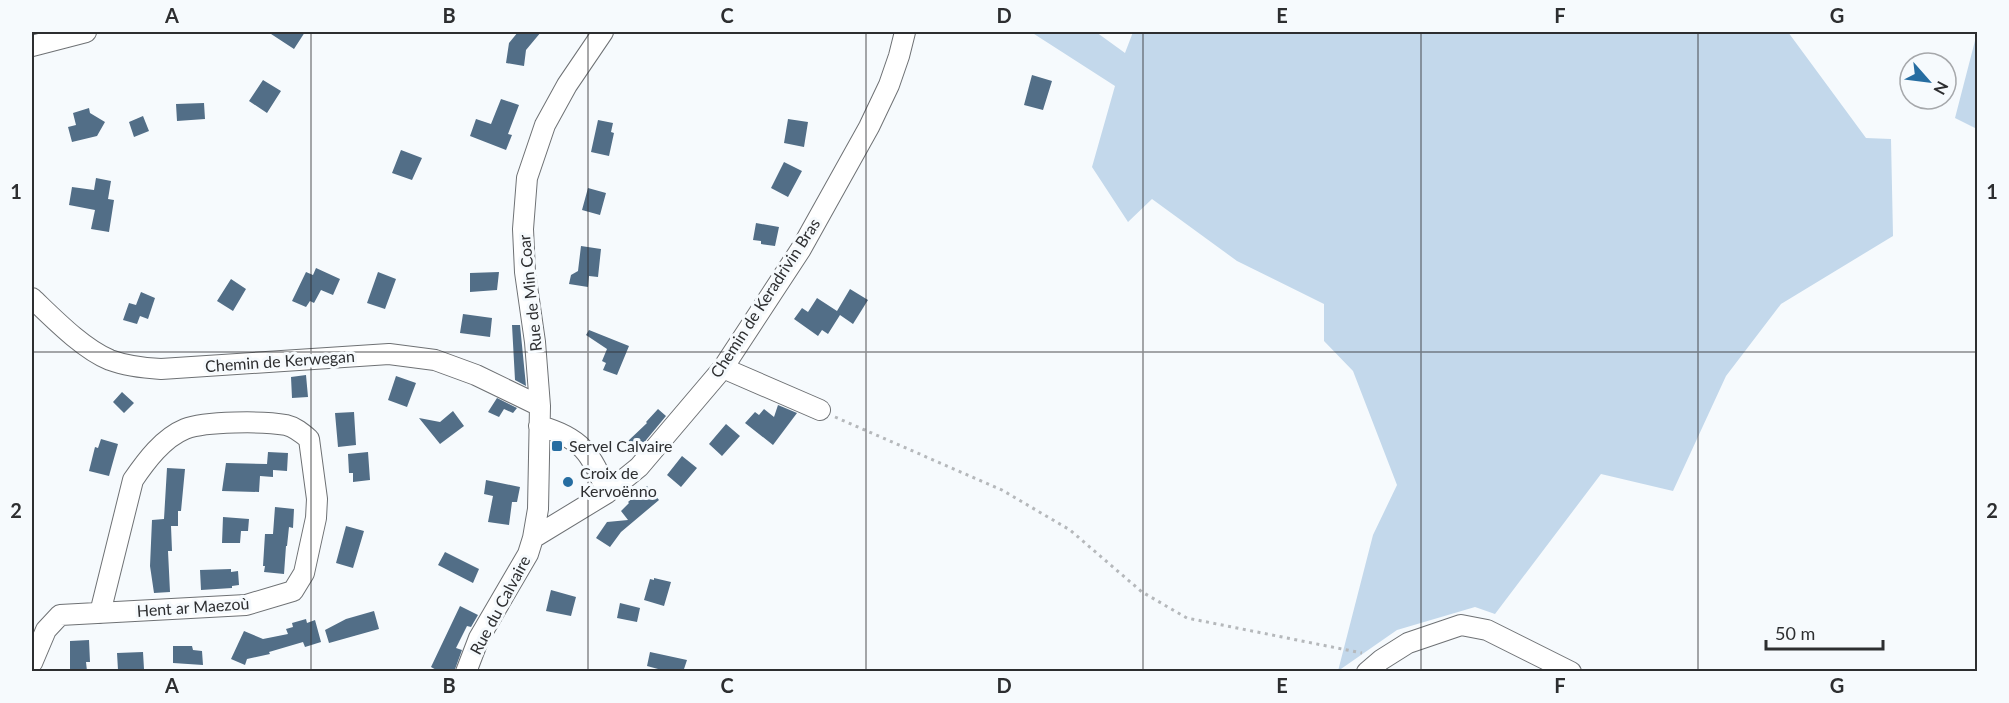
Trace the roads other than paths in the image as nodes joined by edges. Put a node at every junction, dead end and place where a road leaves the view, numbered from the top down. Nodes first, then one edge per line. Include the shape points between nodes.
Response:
1 (86, 32) edge
2 (603, 32) edge
3 (905, 32) edge
4 (32, 46) edge
5 (32, 298) edge
6 (723, 368) junction
7 (540, 406) junction
8 (820, 410) road end
9 (539, 426) junction
10 (607, 493) junction
11 (533, 538) junction
12 (100, 613) junction
13 (39, 626) edge
14 (32, 663) edge
15 (1374, 666) edge
16 (466, 672) edge
17 (1571, 672) edge

1 - 4 street
2 - 7 street, Rue de Min Coar via 545,125 525,191 525,272
3 - 6 street, Chemin de Keradrivin Bras via 892,75 869,127 801,249
5 - 7 street, Chemin de Kerwegan via 92,349 110,360 137,367 161,369 389,354 435,360
6 - 8 street
6 - 10 street, Chemin de Keradrivin Bras via 639,467
7 - 9 street, Rue de Min Coar
9 - 10 street via 564,434 585,451 596,464
9 - 11 street, Rue de Min Coar via 538,509
10 - 11 street, Chemin de Keradrivin Bras
11 - 16 street, Rue du Calvaire via 528,554 479,638
12 - 12 street, Hent ar Maezoù via 133,480 172,436 199,425 255,423 284,425 309,439 316,518 304,573 292,591 246,606
12 - 13 street, Hent ar Maezoù via 60,615
13 - 14 street, Hent ar Maezoù
15 - 17 street via 1408,643 1470,626 1495,633

